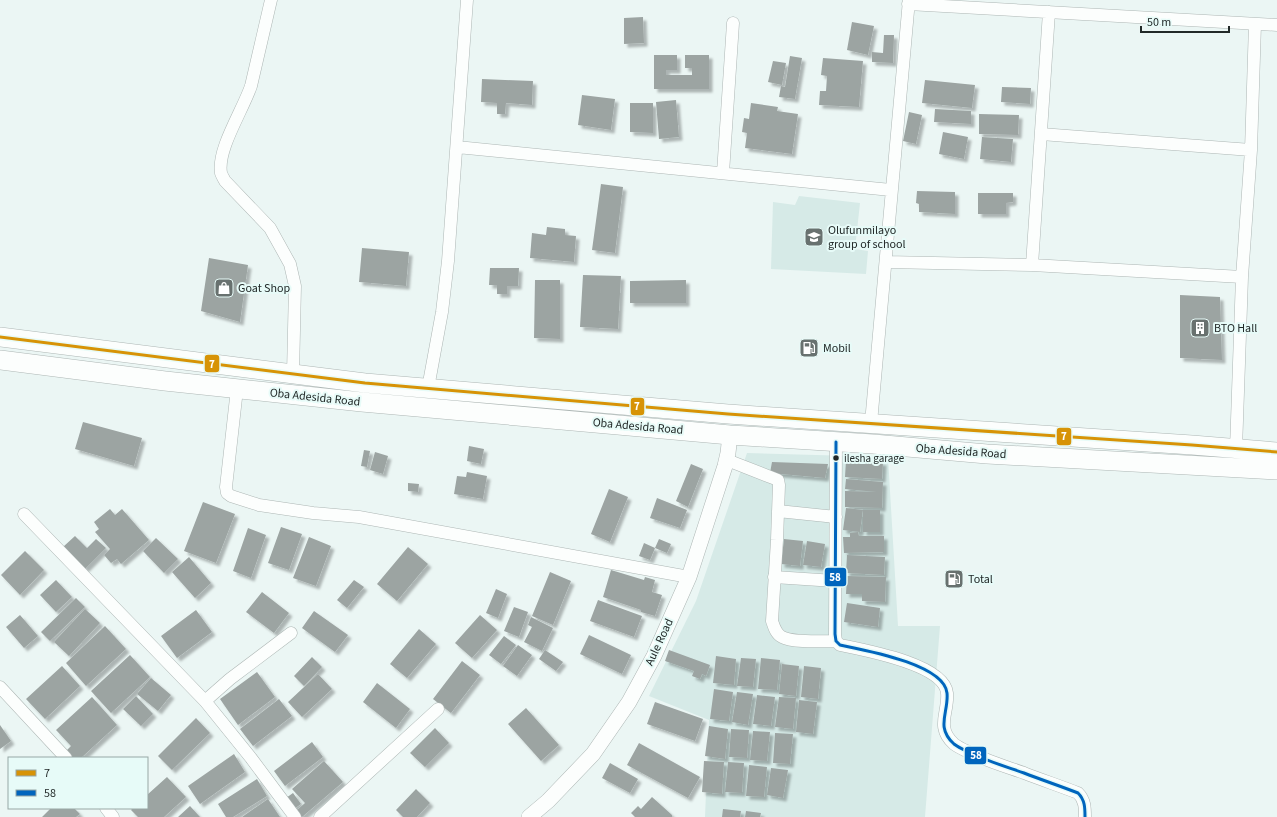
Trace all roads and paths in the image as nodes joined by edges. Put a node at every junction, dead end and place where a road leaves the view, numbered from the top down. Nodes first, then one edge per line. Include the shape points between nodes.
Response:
1 (271, 0) edge
2 (467, 0) edge
3 (909, 2) edge
4 (1049, 12) junction
5 (733, 23) dead end
6 (1255, 24) junction
7 (1277, 25) edge
8 (1041, 134) junction
9 (457, 147) junction
10 (1251, 150) junction
11 (723, 173) junction
12 (891, 190) junction
13 (886, 262) junction
14 (1032, 265) junction
15 (1242, 277) junction
16 (0, 337) edge
17 (166, 359) junction
18 (0, 360) edge
19 (293, 374) junction
20 (165, 381) junction
21 (428, 388) junction
22 (237, 389) junction
23 (871, 423) junction
24 (730, 435) junction
25 (836, 442) junction
26 (1192, 445) junction
27 (1236, 449) junction
28 (1277, 452) edge
29 (727, 460) junction
30 (1190, 464) junction
31 (1277, 470) edge
32 (778, 511) junction
33 (24, 514) dead end
34 (836, 517) junction
35 (689, 577) junction
36 (774, 578) junction
37 (835, 581) junction
38 (291, 633) dead end
39 (836, 641) junction
40 (0, 687) edge
41 (205, 701) junction
42 (438, 709) dead end
43 (65, 757) edge
44 (107, 809) edge
45 (113, 817) edge
46 (295, 817) edge
47 (320, 817) edge
48 (529, 817) edge
49 (1085, 817) edge

1 - 19 street via 251,86 223,151 221,174 270,228 290,264 295,286
2 - 9 street
3 - 4 street
3 - 12 street
4 - 6 street
4 - 8 street
5 - 11 street
6 - 7 street
6 - 10 street
8 - 10 street
8 - 14 street
9 - 11 street
9 - 21 street via 442,312
10 - 15 street
11 - 12 street
12 - 13 street
13 - 14 street
13 - 23 street
14 - 15 street
15 - 27 street
16 - 17 main road
17 - 19 main road
17 - 20 main road
18 - 20 main road, Oba Adesida Road
19 - 21 main road
20 - 22 main road, Oba Adesida Road
21 - 23 main road via 639,407
22 - 24 main road, Oba Adesida Road
22 - 35 street via 226,487 227,493 231,496 259,505 359,517
23 - 26 main road
24 - 25 main road, Oba Adesida Road
24 - 29 street, Aule Road
25 - 30 main road, Oba Adesida Road via 987,454
25 - 34 street
26 - 27 main road
26 - 30 main road
27 - 28 main road
29 - 32 street via 778,480
29 - 35 street, Aule Road
30 - 31 main road, Oba Adesida Road
32 - 34 street
32 - 36 street
33 - 41 street
34 - 37 street
35 - 48 street, Aule Road via 654,656 629,702 593,754 548,802
36 - 37 street
36 - 39 street via 772,621 780,637 790,640
37 - 39 street
38 - 41 street
39 - 49 street via 840,645 886,654 923,668 940,678 947,694 944,729 955,745 990,762 1078,794 1083,798
40 - 43 street
41 - 46 street
42 - 47 street
44 - 45 street

